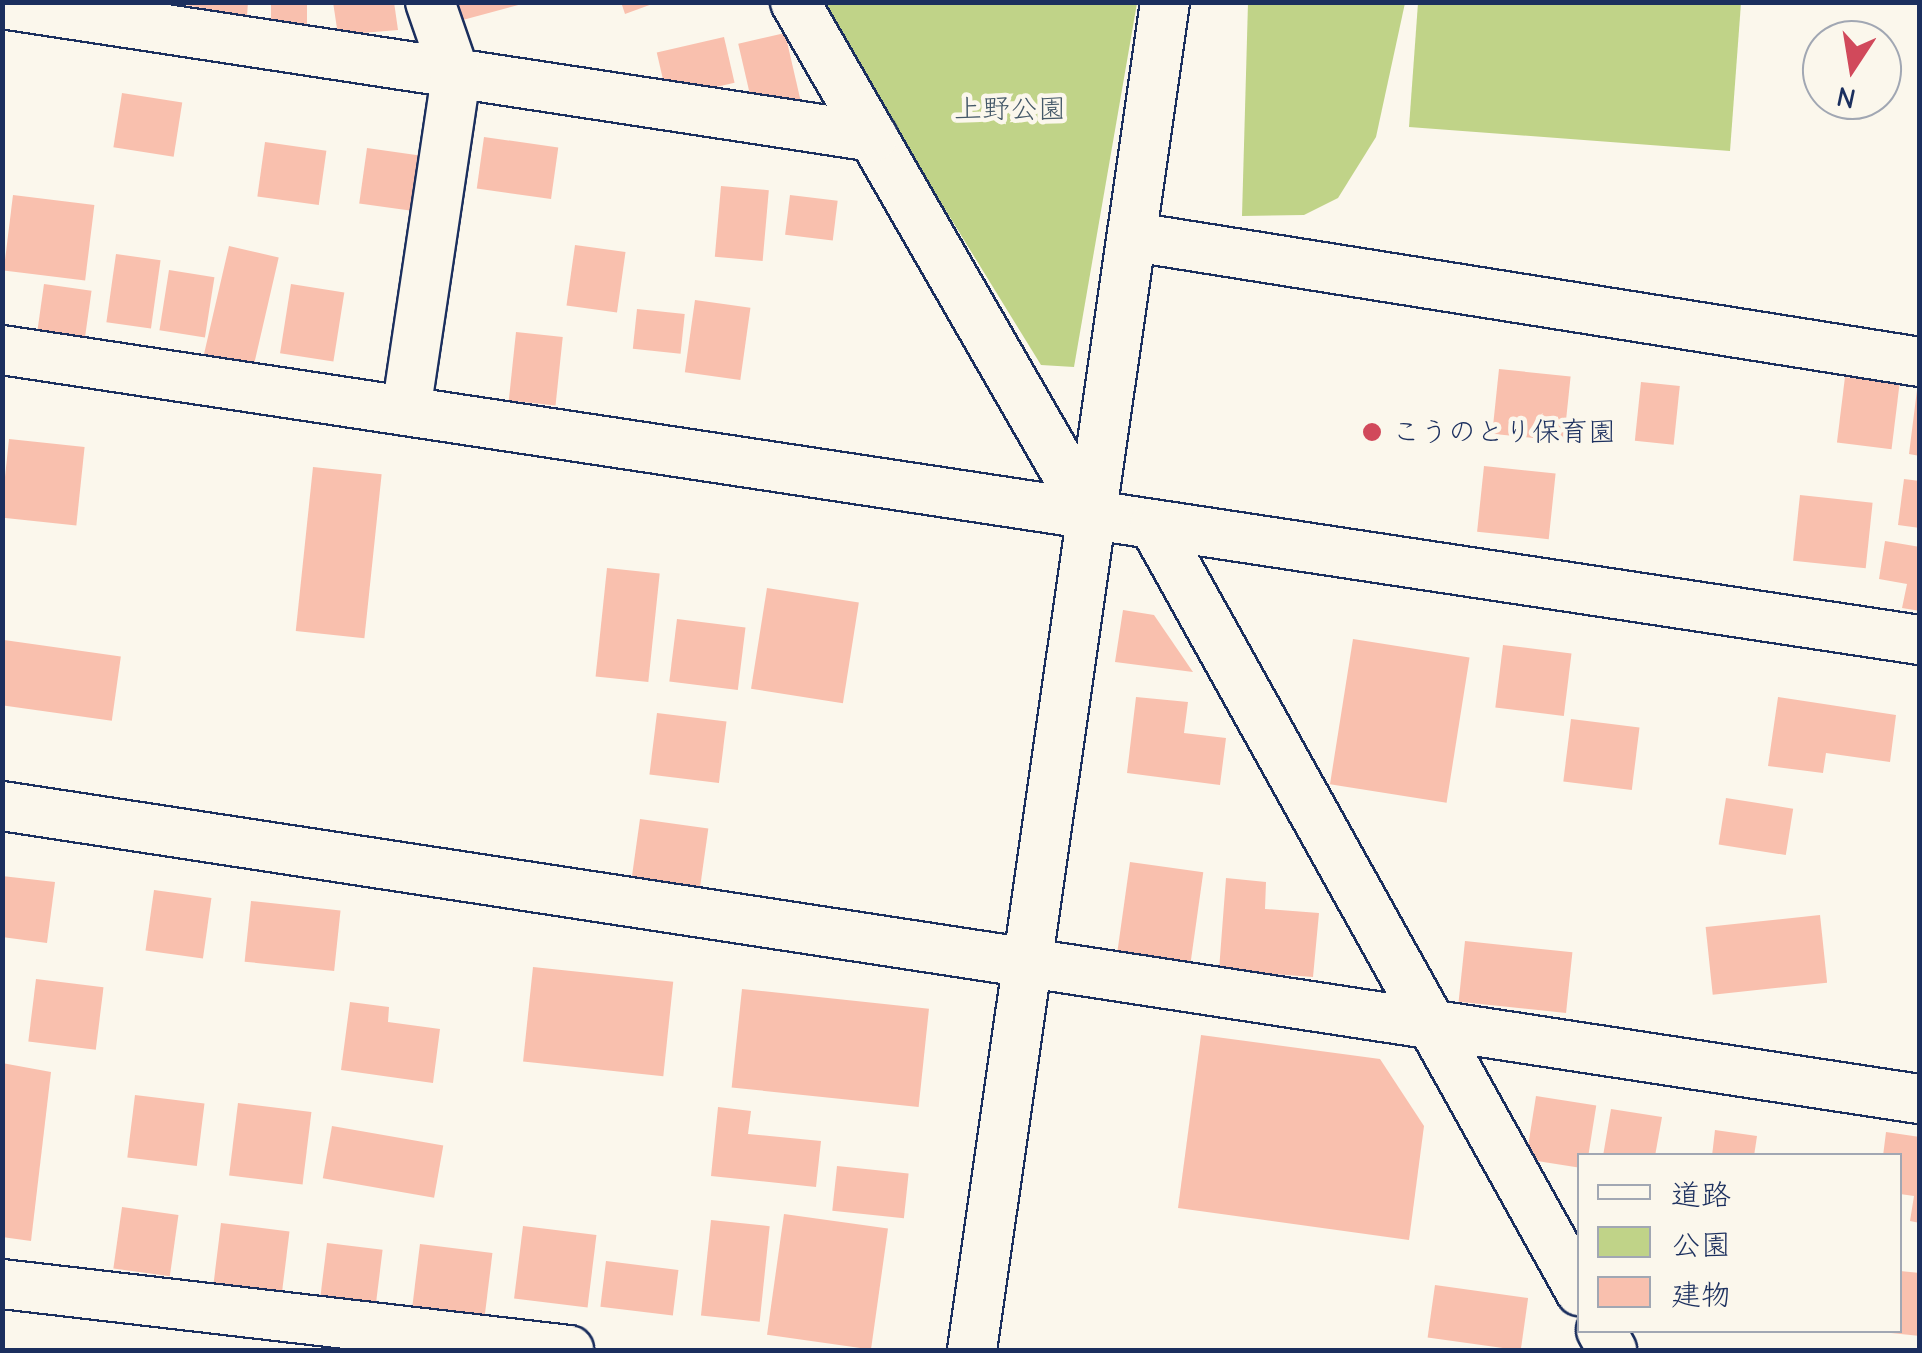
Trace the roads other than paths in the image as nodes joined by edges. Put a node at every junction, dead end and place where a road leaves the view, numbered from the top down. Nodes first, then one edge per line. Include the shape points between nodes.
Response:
1 (430, 2) edge
2 (795, 2) edge
3 (1166, 2) edge
4 (2, 4) edge
5 (456, 77) junction
6 (873, 137) junction
7 (1134, 237) junction
8 (2, 350) edge
9 (1920, 362) edge
10 (406, 412) junction
11 (1092, 518) junction
12 (1154, 526) junction
13 (1920, 640) edge
14 (2, 806) edge
15 (1030, 963) junction
16 (1436, 1024) junction
17 (1920, 1099) edge
18 (2, 1284) edge
19 (1577, 1285) edge
20 (569, 1350) edge
21 (972, 1350) edge

1 - 5 street
2 - 6 street
3 - 7 street
4 - 5 street
5 - 6 street
5 - 10 street
6 - 11 street
7 - 9 street
7 - 11 street
8 - 10 street
10 - 11 street
11 - 12 street
11 - 15 street
12 - 13 street
12 - 16 street
14 - 15 street
15 - 16 street
15 - 21 street
16 - 17 street
16 - 19 street
18 - 20 street

